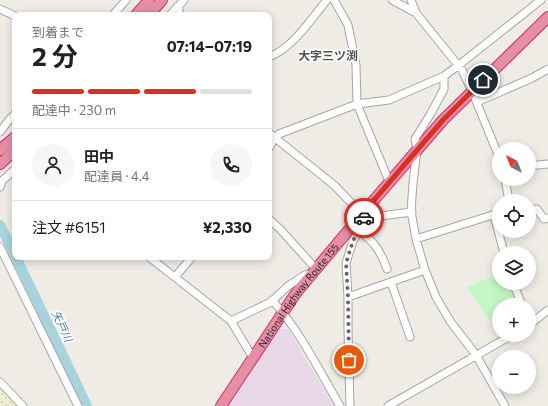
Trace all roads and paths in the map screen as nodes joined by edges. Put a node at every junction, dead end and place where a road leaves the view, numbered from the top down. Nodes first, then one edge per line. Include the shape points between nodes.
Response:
1 (126, 0) edge
2 (149, 0) edge
3 (162, 0) edge
4 (184, 0) edge
5 (327, 0) edge
6 (334, 0) edge
7 (392, 0) edge
8 (411, 0) edge
9 (538, 1) edge
10 (178, 6) junction
11 (0, 9) edge
12 (116, 12) edge
13 (139, 12) edge
14 (152, 12) edge
15 (173, 12) edge
16 (179, 12) edge
17 (416, 13) junction
18 (12, 15) edge
19 (547, 20) edge
20 (272, 56) edge
21 (459, 65) junction
22 (548, 69) edge
23 (444, 76) junction
24 (472, 91) junction
25 (477, 102) junction
26 (357, 104) junction
27 (12, 117) edge
28 (1, 135) edge
29 (272, 135) edge
30 (12, 140) edge
31 (493, 142) edge
32 (417, 149) junction
33 (0, 150) edge
34 (12, 153) edge
35 (0, 164) edge
36 (548, 164) edge
37 (536, 165) edge
38 (12, 172) edge
39 (389, 182) junction
40 (0, 187) edge
41 (536, 209) edge
42 (412, 212) junction
43 (363, 216) junction
44 (492, 216) edge
45 (548, 218) edge
46 (272, 222) edge
47 (358, 230) junction
48 (416, 239) junction
49 (0, 247) edge
50 (153, 260) edge
51 (189, 260) edge
52 (387, 269) dead end
53 (425, 270) junction
54 (313, 272) junction
55 (175, 277) junction
56 (391, 282) junction
57 (348, 297) junction
58 (272, 300) junction
59 (548, 310) edge
60 (283, 313) junction
61 (536, 319) edge
62 (231, 320) junction
63 (410, 337) dead end
64 (500, 342) edge
65 (476, 356) junction
66 (253, 358) junction
67 (0, 382) edge
68 (23, 406) edge
69 (78, 406) edge
70 (221, 406) edge
71 (340, 406) edge
72 (350, 406) edge
73 (388, 406) edge
74 (504, 406) edge

1 - 12 street
2 - 13 highway
3 - 14 highway
4 - 10 street
5 - 20 street via 292,43
6 - 26 street via 348,25 356,65
7 - 17 street
8 - 17 street
9 - 21 street
10 - 15 street
10 - 16 street
11 - 18 street
17 - 21 street
19 - 24 highway, National Highway Route 155
21 - 23 street
21 - 24 street
22 - 25 street
23 - 26 street via 389,100
23 - 32 street via 444,89 415,139
24 - 25 street
24 - 32 highway, National Highway Route 155
25 - 31 street
26 - 29 street
26 - 39 street
27 - 28 street
29 - 43 street via 334,185
30 - 33 highway
32 - 39 highway, National Highway Route 155
32 - 42 street
34 - 35 highway
36 - 37 street
38 - 40 street via 2,181
39 - 43 highway, National Highway Route 155
41 - 45 street via 544,219
42 - 43 street
42 - 48 street
43 - 47 street
43 - 54 highway, National Highway Route 155
44 - 48 street
46 - 54 street
47 - 52 street via 376,246
47 - 57 street via 346,263
48 - 53 street
49 - 69 street
50 - 55 street
51 - 55 street
53 - 56 street
53 - 65 street via 436,297 450,321
54 - 58 street via 293,282
54 - 60 highway, National Highway Route 155
55 - 62 street
56 - 57 street
56 - 63 street
57 - 72 street
58 - 60 street
58 - 62 street
59 - 61 street
60 - 66 highway, National Highway Route 155
60 - 71 street
62 - 66 street
64 - 65 street
65 - 73 street
65 - 74 street
66 - 70 highway, National Highway Route 155
67 - 68 street

